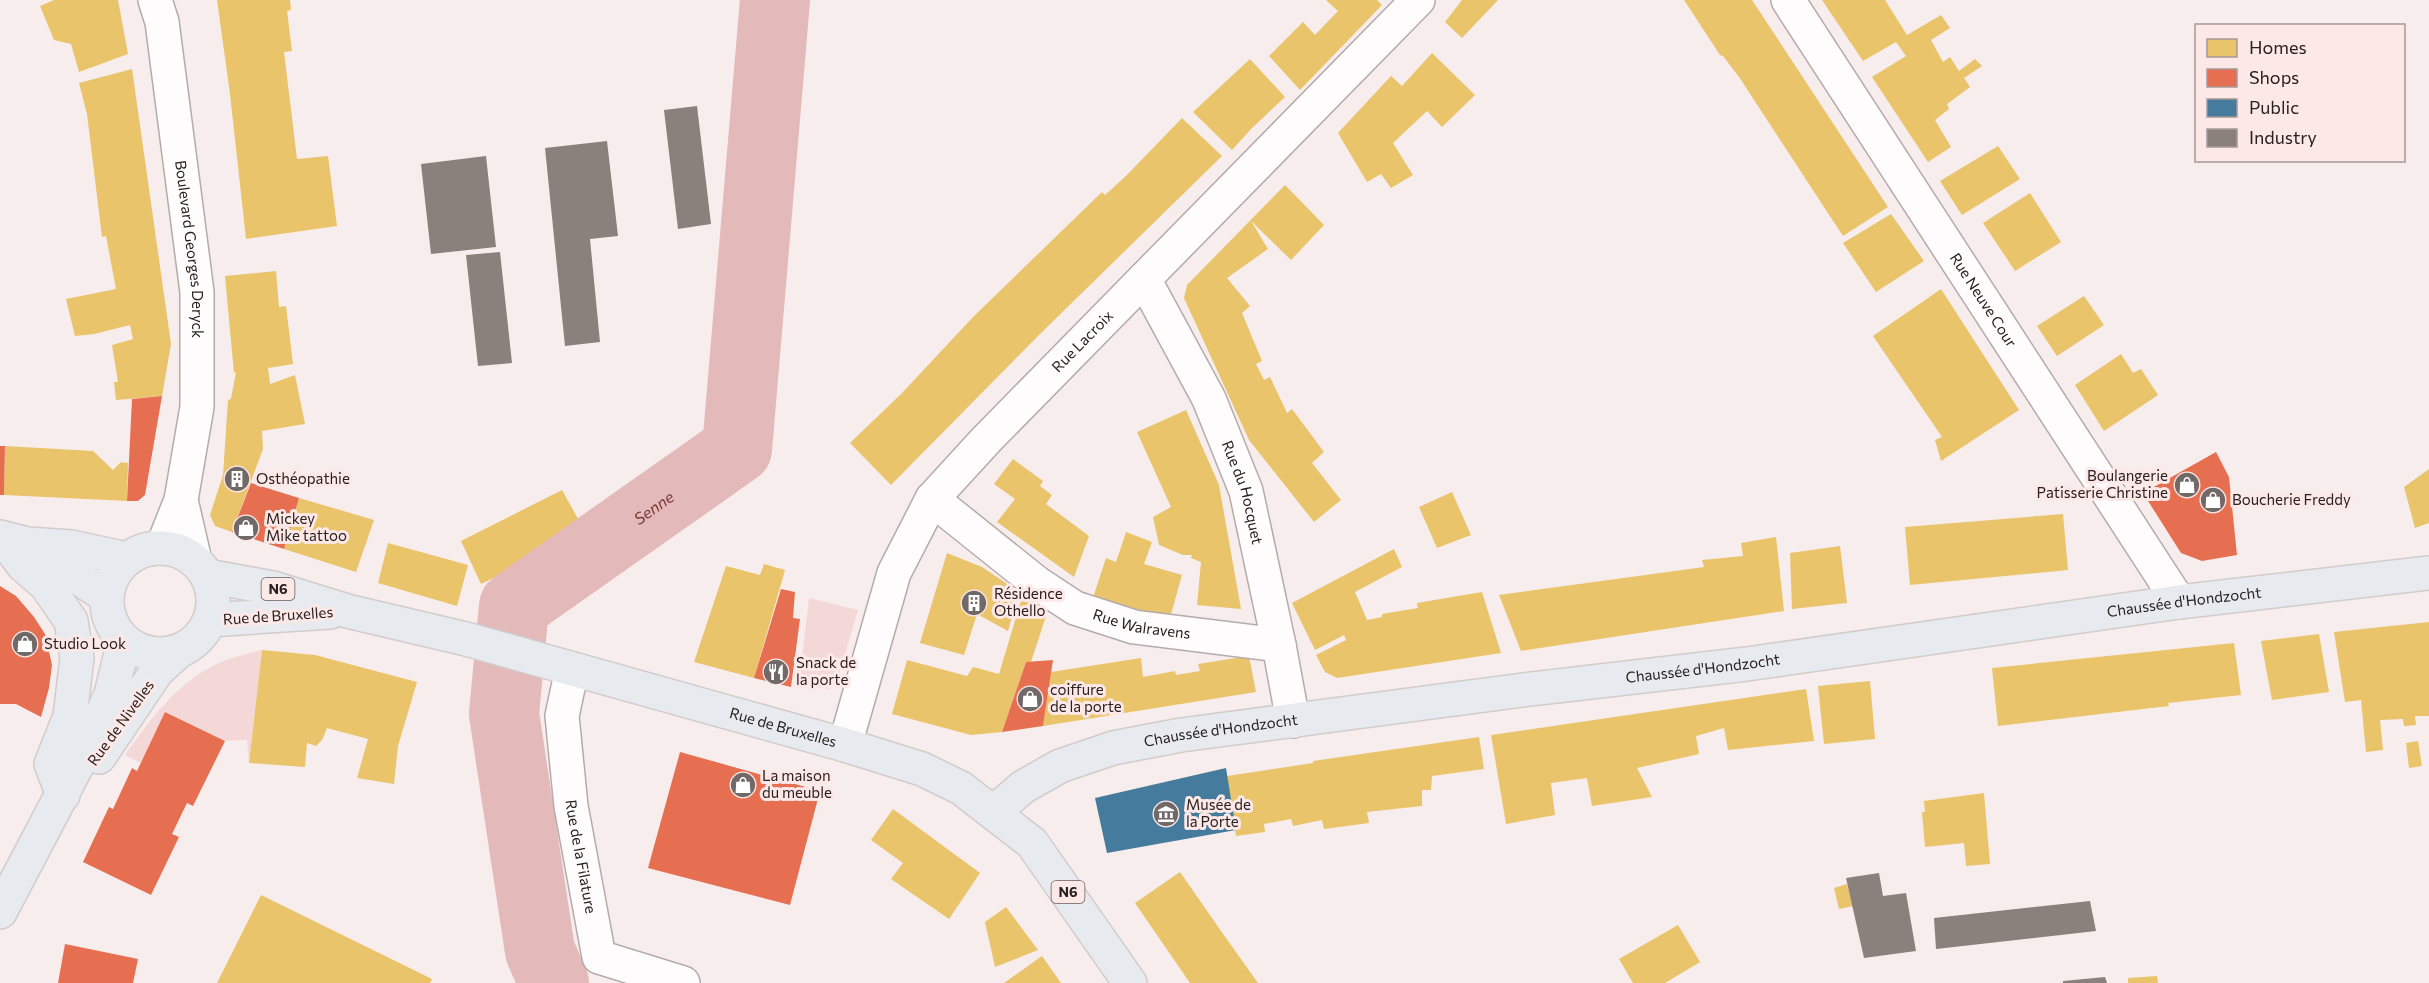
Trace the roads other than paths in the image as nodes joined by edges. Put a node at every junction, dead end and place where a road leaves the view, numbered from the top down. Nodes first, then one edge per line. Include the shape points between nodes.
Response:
1 (155, 0) edge
2 (1418, 0) edge
3 (1788, 0) edge
4 (1144, 279) junction
5 (933, 499) junction
6 (181, 500) junction
7 (10, 540) edge
8 (162, 548) junction
9 (127, 559) junction
10 (201, 568) junction
11 (2429, 573) edge
12 (106, 596) junction
13 (2179, 602) junction
14 (347, 611) junction
15 (210, 620) junction
16 (124, 641) junction
17 (1279, 645) junction
18 (179, 651) junction
19 (563, 666) junction
20 (1293, 721) junction
21 (845, 745) junction
22 (63, 795) junction
23 (994, 812) junction
24 (0, 912) edge
25 (683, 983) edge
26 (1130, 983) edge

1 - 6 street, Boulevard Georges Deryck via 162,22 198,292 197,407
2 - 4 street, Rue Lacroix
3 - 13 street, Rue Neuve Cour
4 - 5 street, Rue Lacroix
4 - 17 street, Rue du Hocquet via 1209,399 1246,491
5 - 17 street, Rue Walravens via 1037,583 1075,608 1134,627
5 - 21 street, Rue Lacroix via 894,573
6 - 8 street, Boulevard Georges Deryck
6 - 10 street, Boulevard Georges Deryck
7 - 9 main road
7 - 12 main road
7 - 22 main road via 23,565 45,585 71,621 77,658 70,716 51,764
8 - 9 main road via 143,550
8 - 10 main road, Rue de Bruxelles via 180,552
9 - 12 main road via 113,575
10 - 14 main road, Rue de Bruxelles / N6
10 - 15 main road, Rue de Bruxelles via 213,597
11 - 13 main road, Chaussée d'Hondzocht
12 - 16 main road via 108,613
13 - 20 main road, Chaussée d'Hondzocht via 1747,664
14 - 15 main road, Rue de Bruxelles / N6
14 - 19 main road, Rue de Bruxelles / N6
15 - 18 main road, Rue de Bruxelles via 192,644
16 - 18 main road via 141,651 160,655
16 - 22 main road, Rue de Nivelles via 111,694
17 - 20 street, Rue du Hocquet
18 - 22 main road, Rue de Nivelles via 157,671 104,752
19 - 21 main road, Rue de Bruxelles / N6
19 - 25 street, Rue de la Filature via 562,716 571,806 599,957
20 - 23 main road, Chaussée d'Hondzocht via 1113,748 1060,766 1023,787
21 - 23 main road, Rue de Bruxelles / N6 via 922,769 960,788
22 - 24 main road, Rue de Nivelles
23 - 26 main road, Rue de Bruxelles / N6 via 1032,843

